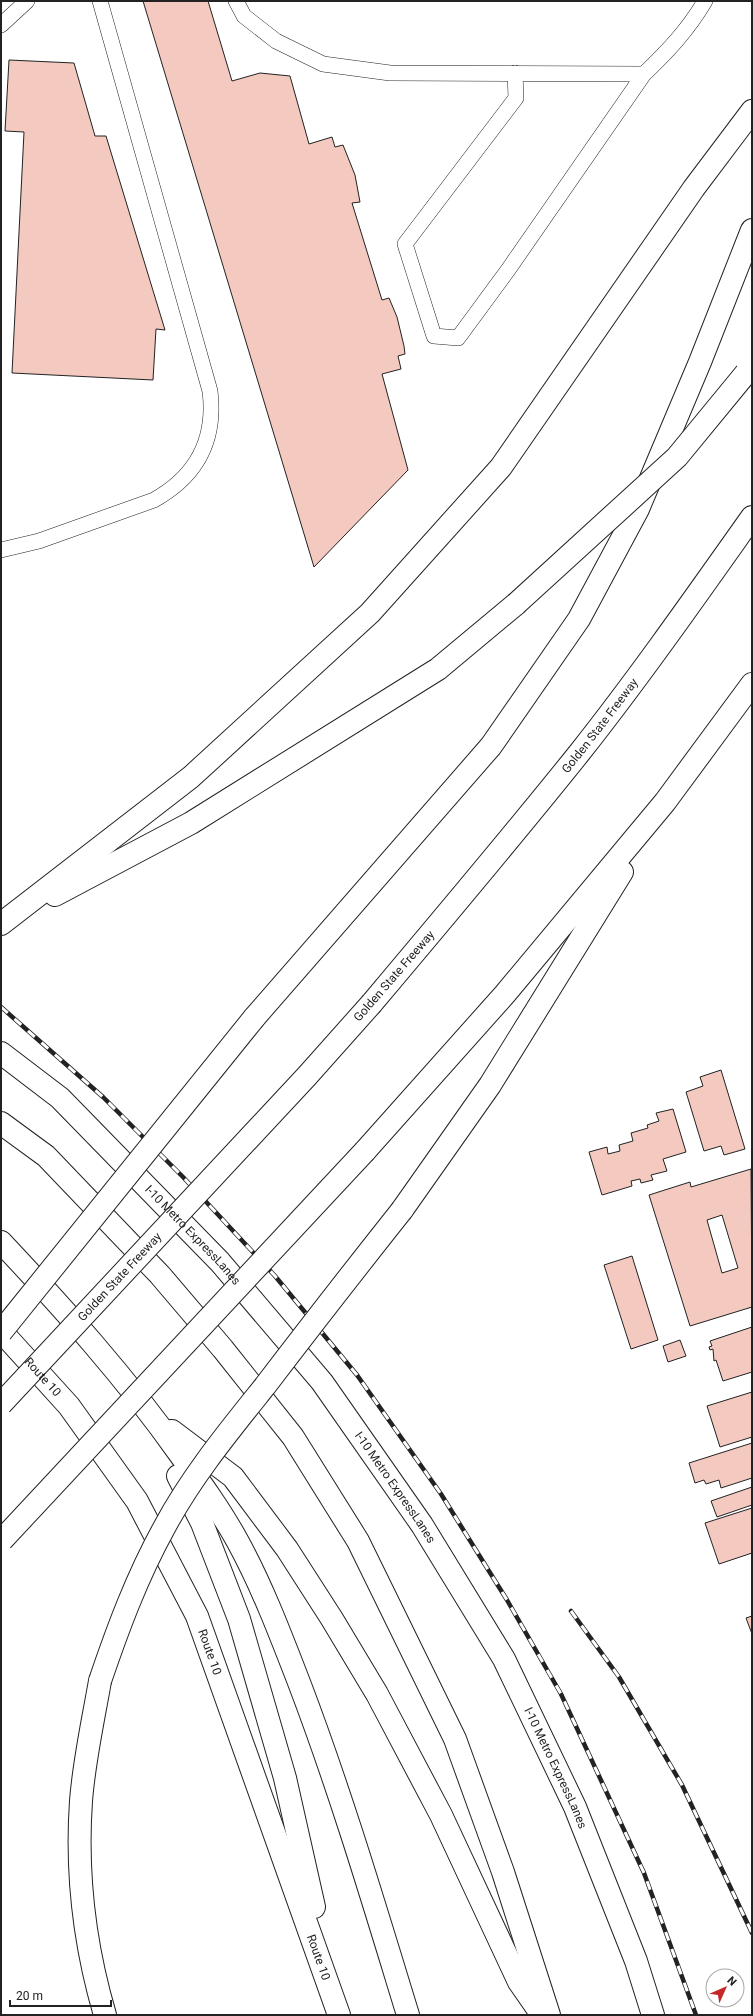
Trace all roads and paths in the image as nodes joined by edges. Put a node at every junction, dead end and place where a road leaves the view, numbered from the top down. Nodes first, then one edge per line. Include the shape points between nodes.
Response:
1 (26, 1) edge
2 (100, 1) edge
3 (236, 1) edge
4 (705, 1) edge
5 (1, 25) edge
6 (514, 73) junction
7 (644, 74) junction
8 (752, 111) edge
9 (752, 230) edge
10 (749, 370) edge
11 (752, 517) edge
12 (1, 550) edge
13 (752, 684) edge
14 (665, 802) junction
15 (1, 924) edge
16 (1, 1053) edge
17 (1, 1123) edge
18 (1, 1242) edge
19 (1, 1332) edge
20 (102, 1355) junction
21 (1, 1404) edge
22 (155, 1419) junction
23 (2, 1541) edge
24 (337, 2007) edge
25 (105, 2015) edge
26 (408, 2015) edge
27 (542, 2015) edge
28 (549, 2015) edge
29 (653, 2015) edge

1 - 5 lane
2 - 12 lane via 210,391 210,427 203,450 194,466 183,479 154,500 46,538
3 - 6 lane via 244,16 276,41 323,64 390,73
4 - 7 lane via 691,24
6 - 7 lane
6 - 7 lane via 516,98 405,244 434,336 458,338
8 - 15 highway via 694,188 501,467 370,613 191,777
9 - 19 highway, bridge via 638,509 579,619 491,746 254,1018
10 - 15 highway, bridge via 677,457 516,604 438,669 191,823
11 - 21 highway, Golden State Freeway, bridge via 581,751 476,881 307,1076
13 - 14 highway
14 - 23 highway, bridge via 506,994 366,1151
14 - 25 highway, bridge via 490,1085 402,1210 194,1481 164,1527 138,1577 100,1681 88,1744 81,1802 80,1858 84,1915 95,1981
16 - 29 highway, I-10 Metro ExpressLanes via 60,1098 220,1262 322,1382 422,1525 504,1660 575,1807 636,1961
17 - 28 highway via 46,1156 160,1275 293,1437 358,1542 454,1739 503,1872
18 - 20 highway
19 - 24 highway, Route 10 via 69,1406 137,1501 197,1616
20 - 22 highway
20 - 24 highway via 157,1436 202,1523 239,1619 285,1778
22 - 26 highway via 208,1493 266,1595 328,1758
22 - 27 highway via 233,1477 295,1561 377,1694 441,1815 519,1982

